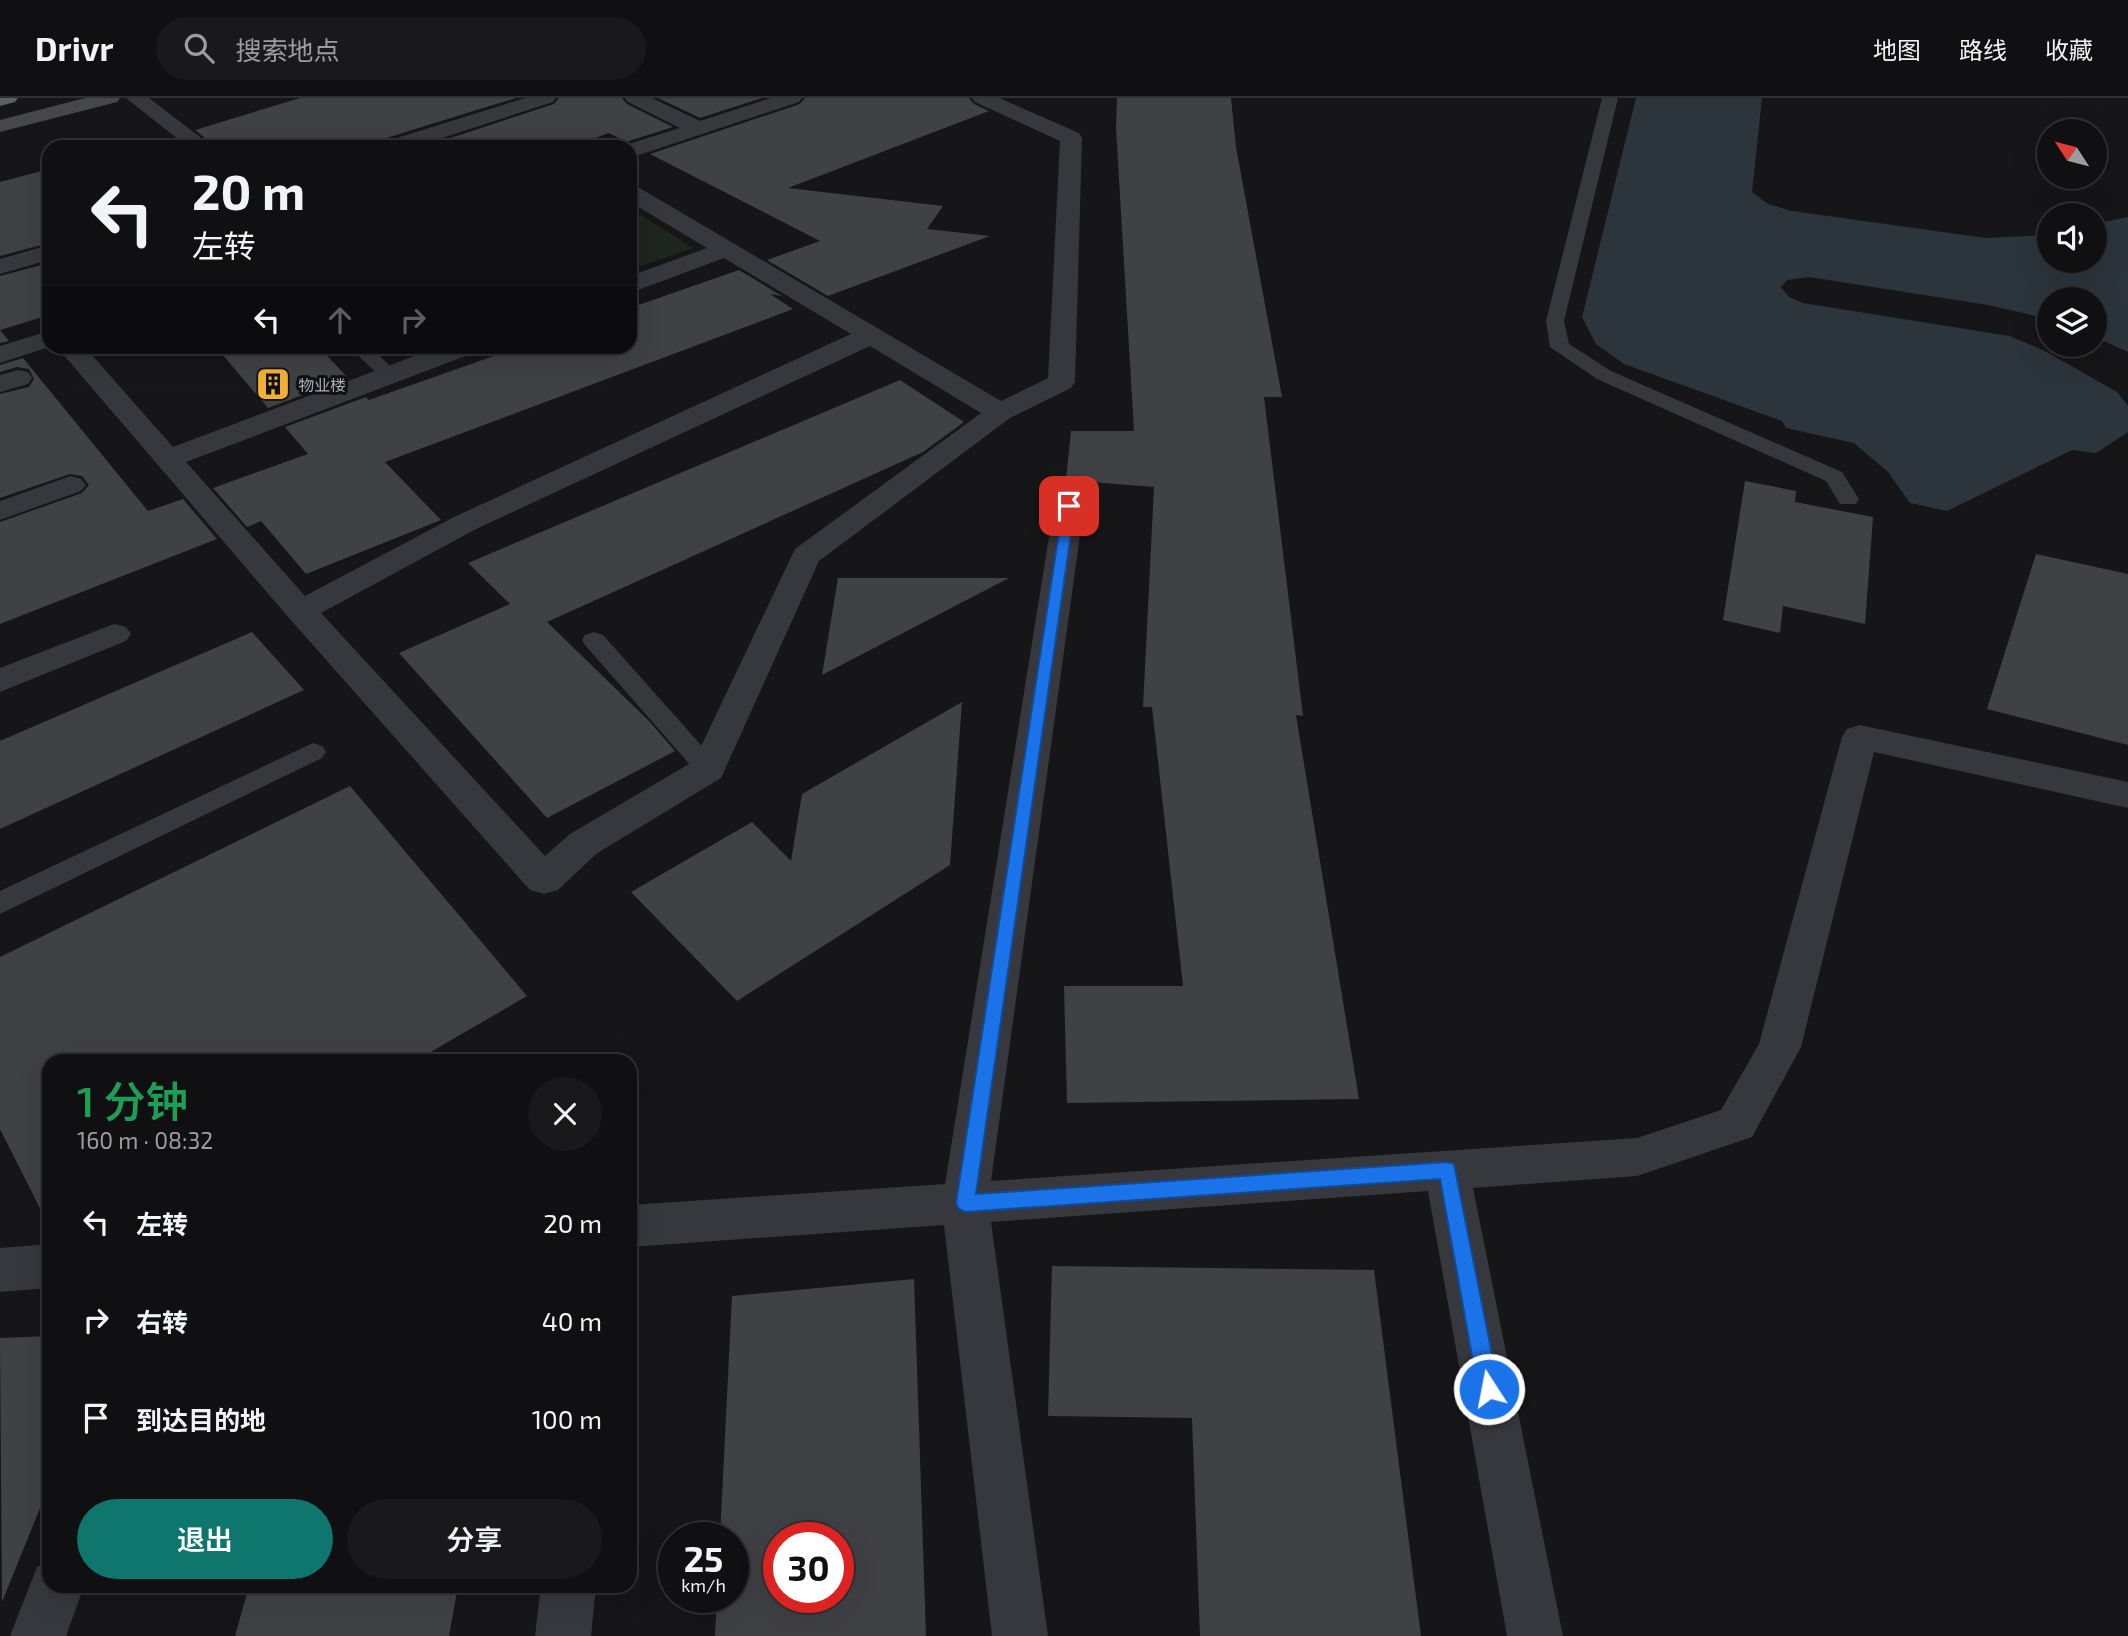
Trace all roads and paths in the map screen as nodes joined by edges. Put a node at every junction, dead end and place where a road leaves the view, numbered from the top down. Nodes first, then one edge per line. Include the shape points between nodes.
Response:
1 (8, 98) edge
2 (110, 98) edge
3 (136, 98) edge
4 (546, 98) edge
5 (635, 98) edge
6 (793, 98) edge
7 (982, 98) edge
8 (1610, 98) edge
9 (0, 100) edge
10 (0, 126) edge
11 (700, 129) junction
12 (193, 140) edge
13 (414, 140) edge
14 (637, 149) edge
15 (637, 196) edge
16 (726, 249) junction
17 (42, 254) edge
18 (0, 267) edge
19 (637, 282) edge
20 (871, 335) junction
21 (42, 341) edge
22 (76, 354) edge
23 (366, 354) edge
24 (446, 354) edge
25 (0, 355) edge
26 (390, 375) junction
27 (1000, 412) junction
28 (167, 459) junction
29 (71, 485) dead end
30 (1848, 499) dead end
31 (1069, 506) dead end
32 (0, 511) edge
33 (301, 611) junction
34 (114, 634) dead end
35 (594, 640) dead end
36 (0, 681) edge
37 (313, 752) dead end
38 (708, 769) junction
39 (2128, 795) edge
40 (0, 903) edge
41 (1447, 1170) junction
42 (965, 1203) junction
43 (637, 1226) edge
44 (42, 1267) edge
45 (0, 1270) edge
46 (53, 1593) edge
47 (568, 1593) edge
48 (38, 1636) edge
49 (564, 1636) edge
50 (1020, 1636) edge
51 (1535, 1636) edge

1 - 9 highway
2 - 10 main road
3 - 12 street
4 - 13 street
5 - 11 street
6 - 11 street
7 - 27 street via 1071,138 1061,382
8 - 30 lane via 1555,321 1560,347 1604,375 1834,477
11 - 14 street
15 - 16 street
16 - 19 street
16 - 20 street
17 - 18 street
20 - 27 street
20 - 33 street via 466,523
21 - 25 street
22 - 28 street
23 - 26 lane
24 - 26 street
26 - 28 street
27 - 38 street via 806,556
28 - 33 street
29 - 32 street
31 - 42 street
33 - 38 street via 544,880 583,844
34 - 36 street
35 - 38 lane
37 - 40 lane
39 - 41 street via 1860,737 1780,1047 1736,1124 1637,1157
41 - 42 street
41 - 51 street
42 - 43 street
42 - 50 street
44 - 45 street
46 - 48 street
47 - 49 street

